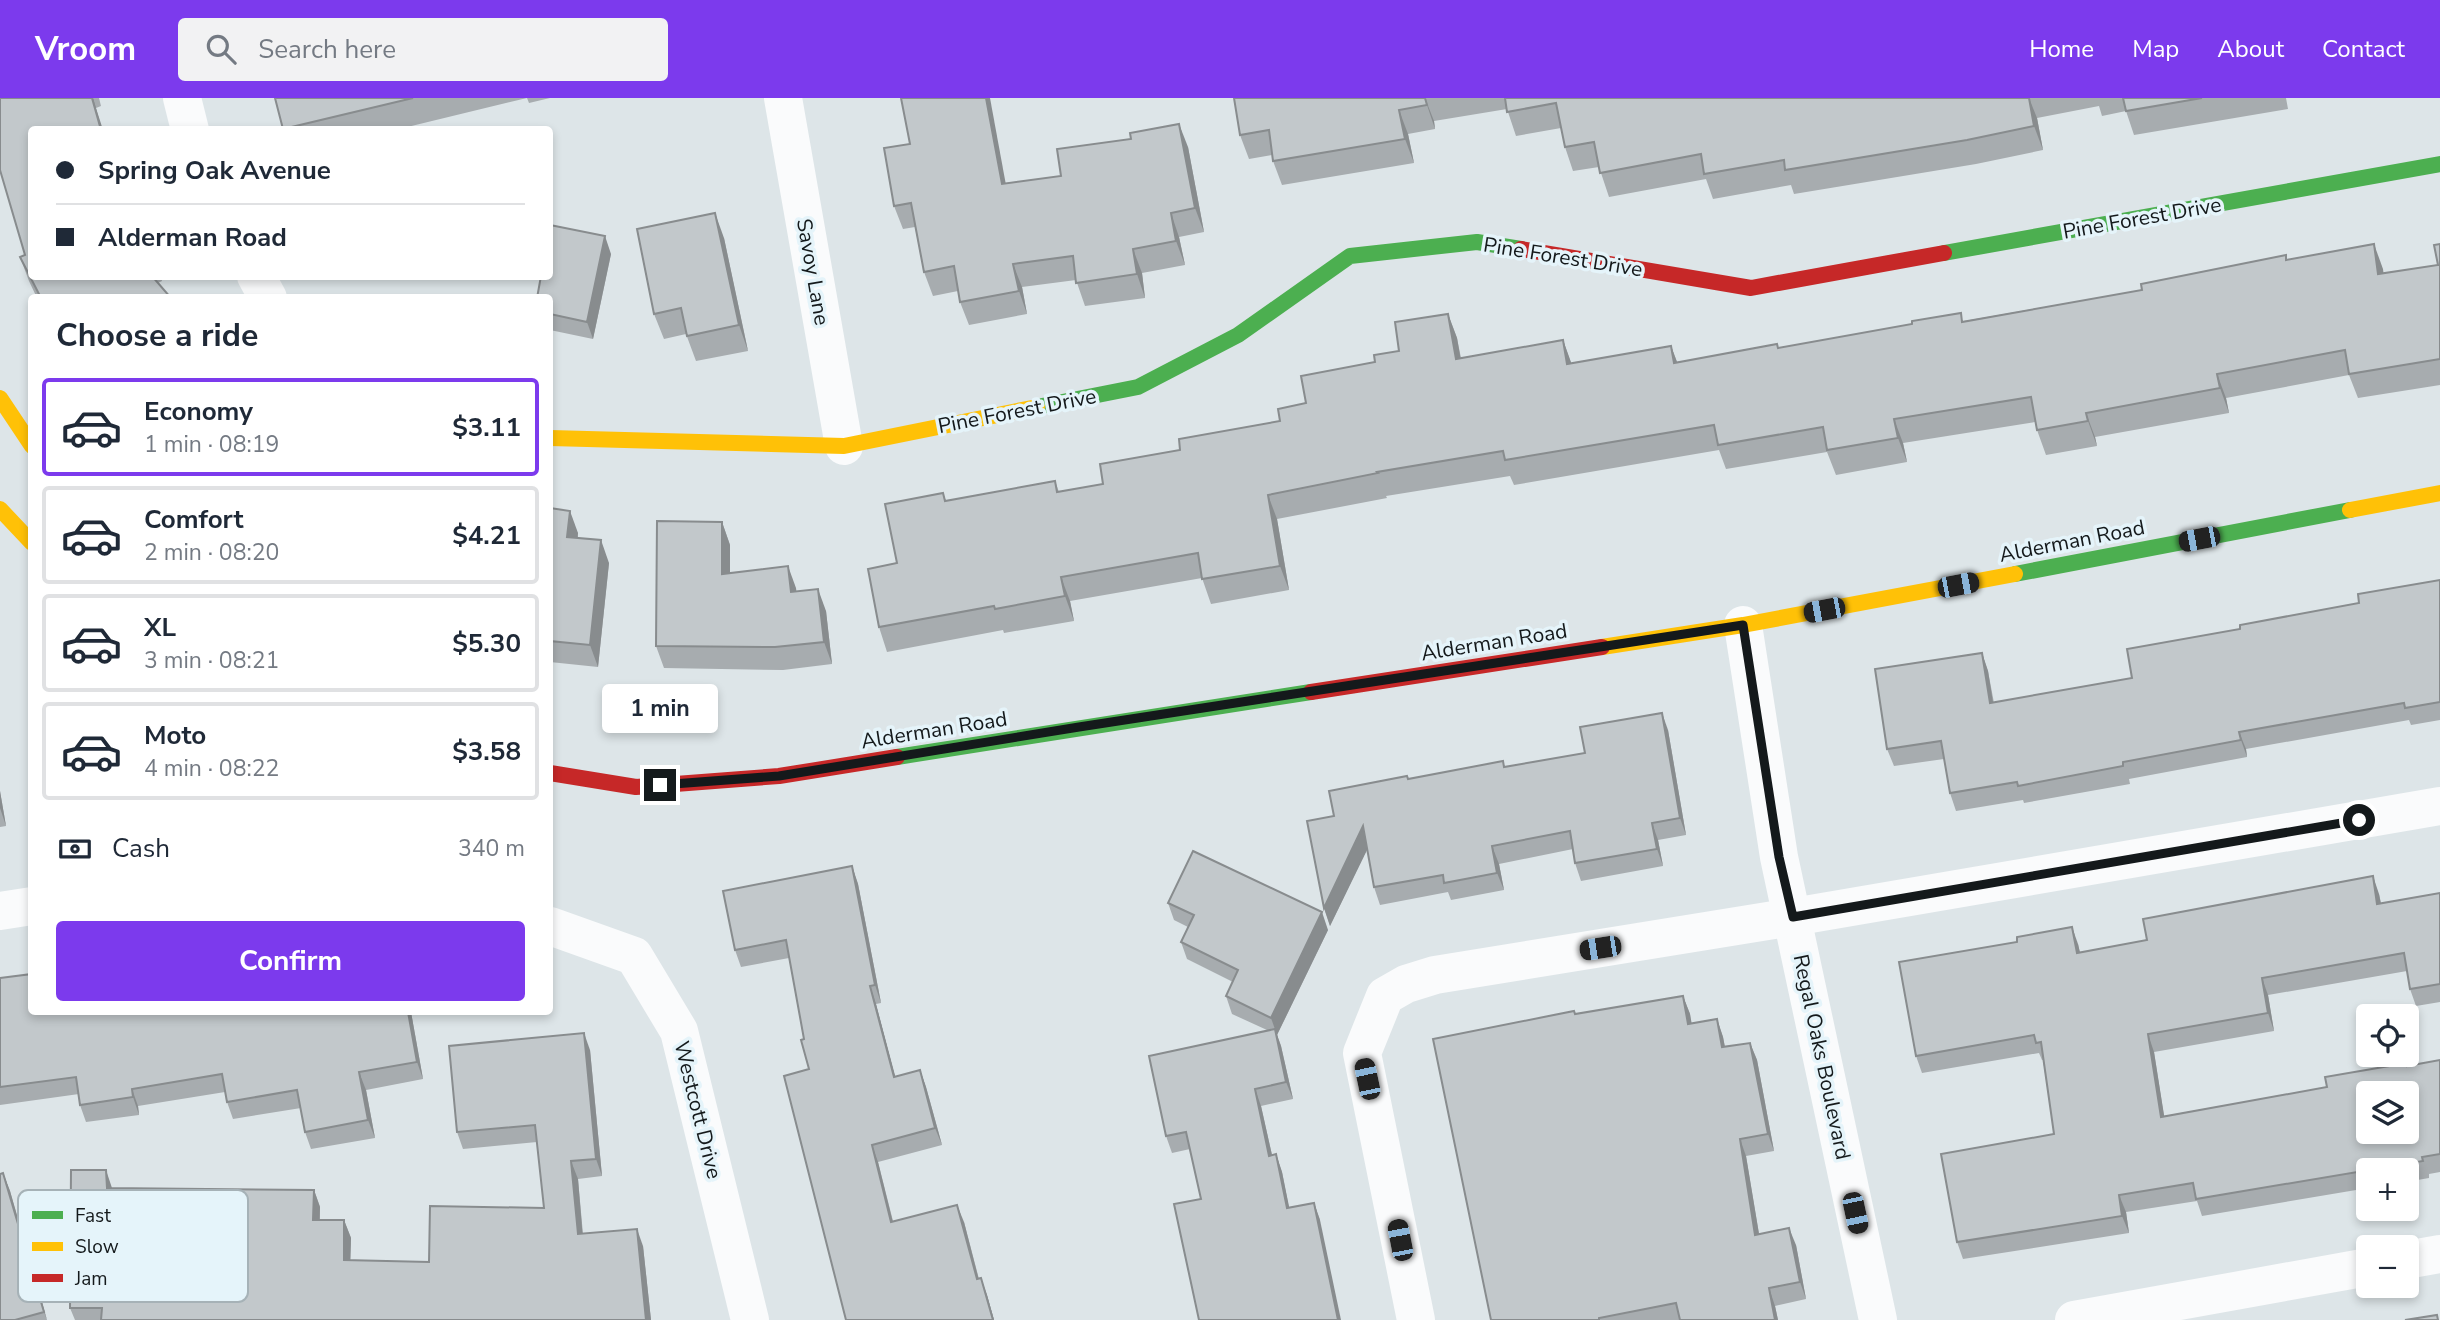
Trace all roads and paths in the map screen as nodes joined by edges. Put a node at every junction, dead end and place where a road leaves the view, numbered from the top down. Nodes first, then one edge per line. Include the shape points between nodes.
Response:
1 (182, 98) edge
2 (783, 98) edge
3 (189, 126) edge
4 (2440, 164) edge
5 (0, 398) edge
6 (553, 438) edge
7 (28, 440) edge
8 (844, 446) junction
9 (2440, 493) edge
10 (0, 509) edge
11 (28, 539) edge
12 (1743, 625) junction
13 (553, 773) edge
14 (2440, 806) edge
15 (28, 907) edge
16 (0, 911) edge
17 (1793, 917) junction
18 (553, 927) edge
19 (2440, 1254) edge
20 (2419, 1258) edge
21 (2356, 1269) edge
22 (750, 1320) edge
23 (1416, 1320) edge
24 (1878, 1320) edge
25 (2074, 1320) edge

1 - 3 street
2 - 8 street, Savoy Lane
4 - 8 street, Pine Forest Drive via 1751,288 1477,242 1350,256 1238,335 1138,387
5 - 7 street
6 - 8 street, Pine Forest Drive
9 - 12 street, Alderman Road
10 - 11 street
12 - 13 street, Alderman Road via 779,776 636,787
12 - 17 street, Regal Oaks Boulevard via 1779,857
14 - 17 street
15 - 16 street
17 - 23 street via 1435,975 1385,996 1362,1053
17 - 24 street, Regal Oaks Boulevard
18 - 22 street, Westcott Drive via 634,956 679,1031
19 - 20 street
21 - 25 street

